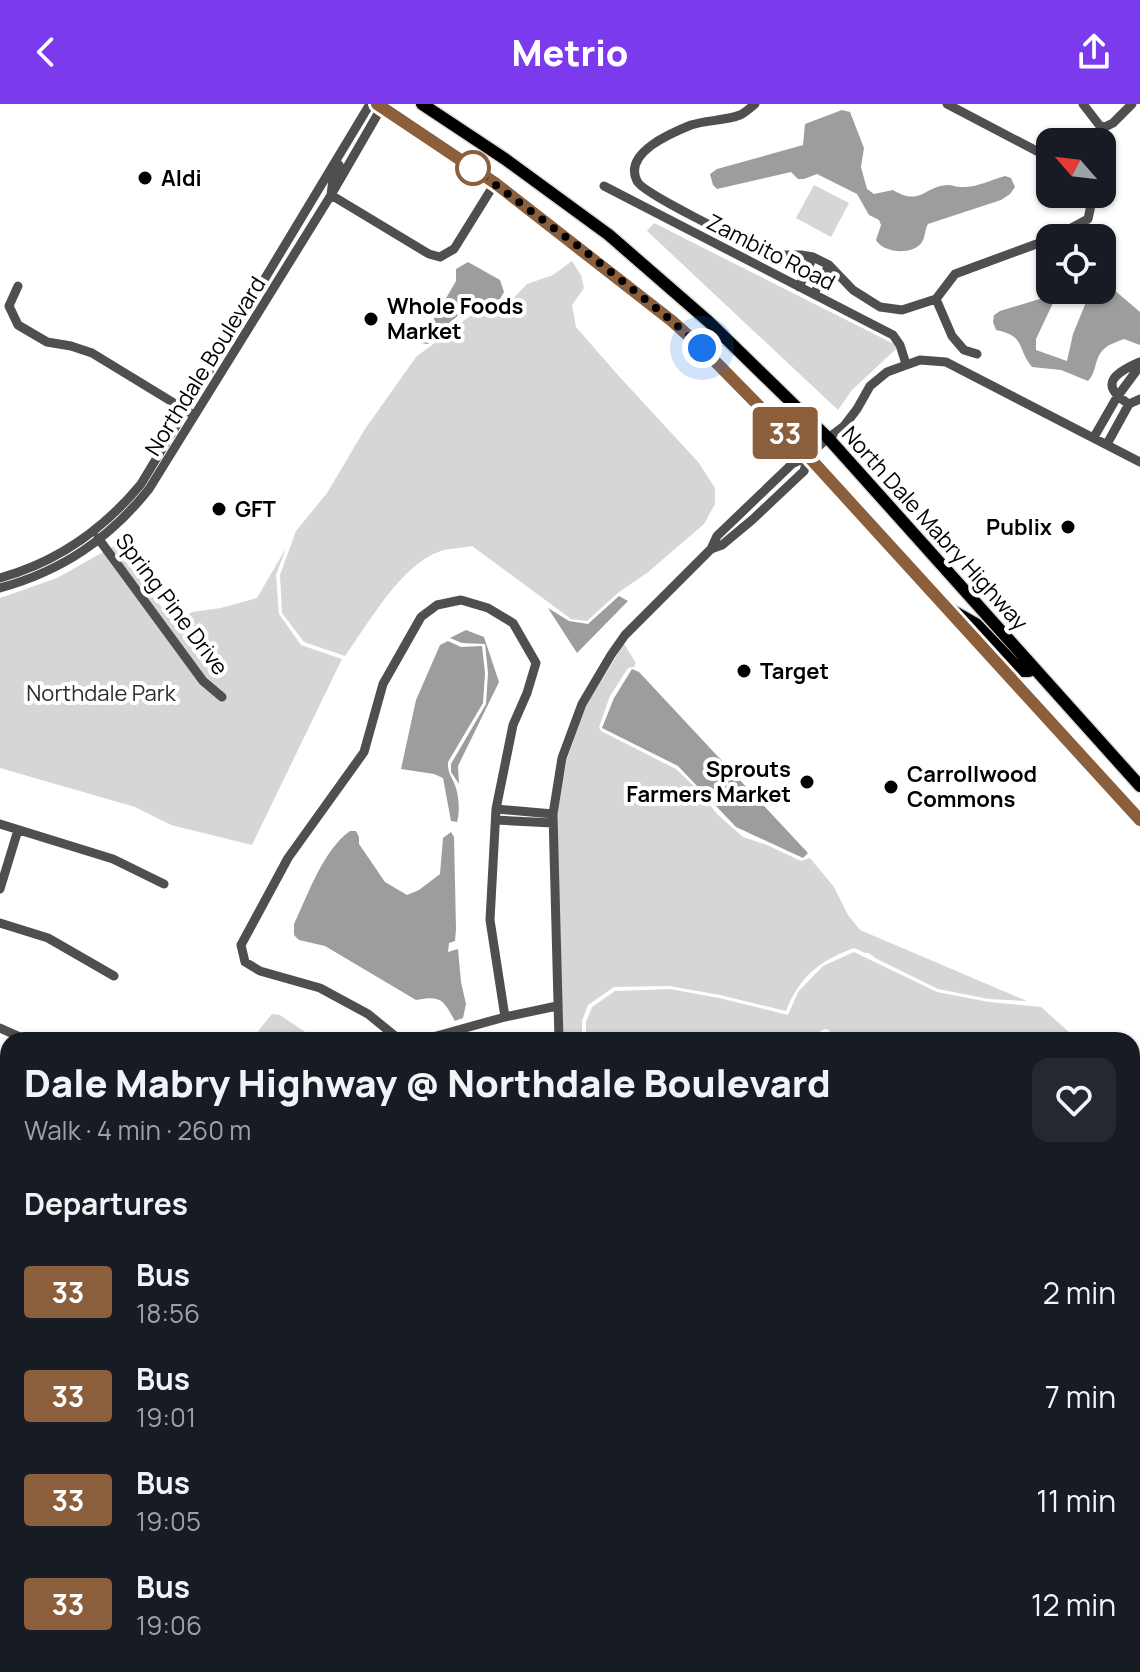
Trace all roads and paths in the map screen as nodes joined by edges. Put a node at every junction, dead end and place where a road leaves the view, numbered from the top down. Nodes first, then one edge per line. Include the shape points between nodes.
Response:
1 (422, 104) edge
2 (755, 104) edge
3 (947, 104) edge
4 (1083, 104) edge
5 (1132, 104) edge
6 (378, 105) edge
7 (347, 143) junction
8 (1036, 151) edge
9 (495, 183) junction
10 (604, 186) dead end
11 (319, 188) junction
12 (331, 195) junction
13 (1090, 208) edge
14 (1079, 224) edge
15 (1036, 245) edge
16 (298, 248) junction
17 (813, 257) junction
18 (829, 265) junction
19 (18, 286) dead end
20 (799, 287) junction
21 (814, 294) junction
22 (936, 299) junction
23 (251, 303) junction
24 (261, 310) junction
25 (977, 354) dead end
26 (906, 364) junction
27 (1140, 364) edge
28 (1117, 397) junction
29 (1140, 399) edge
30 (1129, 404) junction
31 (191, 414) junction
32 (1094, 437) junction
33 (828, 438) junction
34 (1107, 444) junction
35 (808, 456) junction
36 (1140, 462) edge
37 (97, 536) junction
38 (0, 578) edge
39 (0, 588) edge
40 (943, 605) junction
41 (1033, 667) junction
42 (222, 697) dead end
43 (1140, 786) edge
44 (496, 809) junction
45 (553, 818) junction
46 (496, 820) junction
47 (1140, 820) edge
48 (0, 824) edge
49 (18, 830) junction
50 (164, 884) dead end
51 (0, 889) edge
52 (0, 923) edge
53 (114, 976) dead end
54 (557, 1006) junction
55 (505, 1017) junction
56 (390, 1032) edge
57 (451, 1032) edge
58 (559, 1032) edge

1 - 33 main road, North Dale Mabry Highway via 631,253
2 - 17 street via 741,115 691,125 646,148 637,159 637,181 752,246 778,255
3 - 8 street
4 - 5 street via 1105,127
6 - 7 street, Northdale Boulevard
6 - 9 main road, North Dale Mabry Highway
6 - 12 street, Northdale Boulevard
7 - 11 street, Northdale Boulevard
7 - 12 street
9 - 12 street via 454,249 440,257
9 - 35 main road, North Dale Mabry Highway via 672,321
10 - 20 street, Zambito Road
11 - 16 street via 320,198
11 - 23 street, Northdale Boulevard
12 - 16 street, Northdale Boulevard
13 - 14 street via 1088,219
15 - 22 street via 955,274
16 - 24 street, Northdale Boulevard
17 - 18 street
17 - 20 street
18 - 21 street
18 - 22 street via 853,290 880,307 902,310
19 - 31 street via 9,306 18,325 47,342 92,353
20 - 21 street, Zambito Road
21 - 26 street, Zambito Road via 893,335
22 - 25 street via 952,336 964,350
23 - 24 street
23 - 31 street, Northdale Boulevard
24 - 31 street, Northdale Boulevard
26 - 32 street via 946,362
26 - 33 street via 870,386 844,426
27 - 28 street via 1116,374 1112,387
28 - 30 street
28 - 32 street
29 - 30 street
30 - 34 street
31 - 37 street, Northdale Boulevard
32 - 34 street
33 - 35 street
33 - 41 main road, North Dale Mabry Highway
34 - 36 street
35 - 40 main road, North Dale Mabry Highway
35 - 45 street via 804,471 722,545 711,549 625,635 582,704 562,758
37 - 38 street, Northdale Boulevard
37 - 39 street, Northdale Boulevard via 62,564
37 - 42 street, Spring Pine Drive via 203,681
40 - 41 main road via 976,624 1021,671
40 - 47 main road, North Dale Mabry Highway
41 - 43 main road, North Dale Mabry Highway
44 - 45 street
44 - 46 street
44 - 56 street via 513,725 536,663 513,623 488,608 461,600 437,605 421,617 383,684 364,752 288,858 241,945 245,962 260,971 320,988
45 - 46 street
45 - 54 street
46 - 55 street via 490,920
48 - 49 street
49 - 50 street via 113,859
49 - 51 street
52 - 53 street via 48,938
54 - 55 street
54 - 58 street
55 - 57 street

